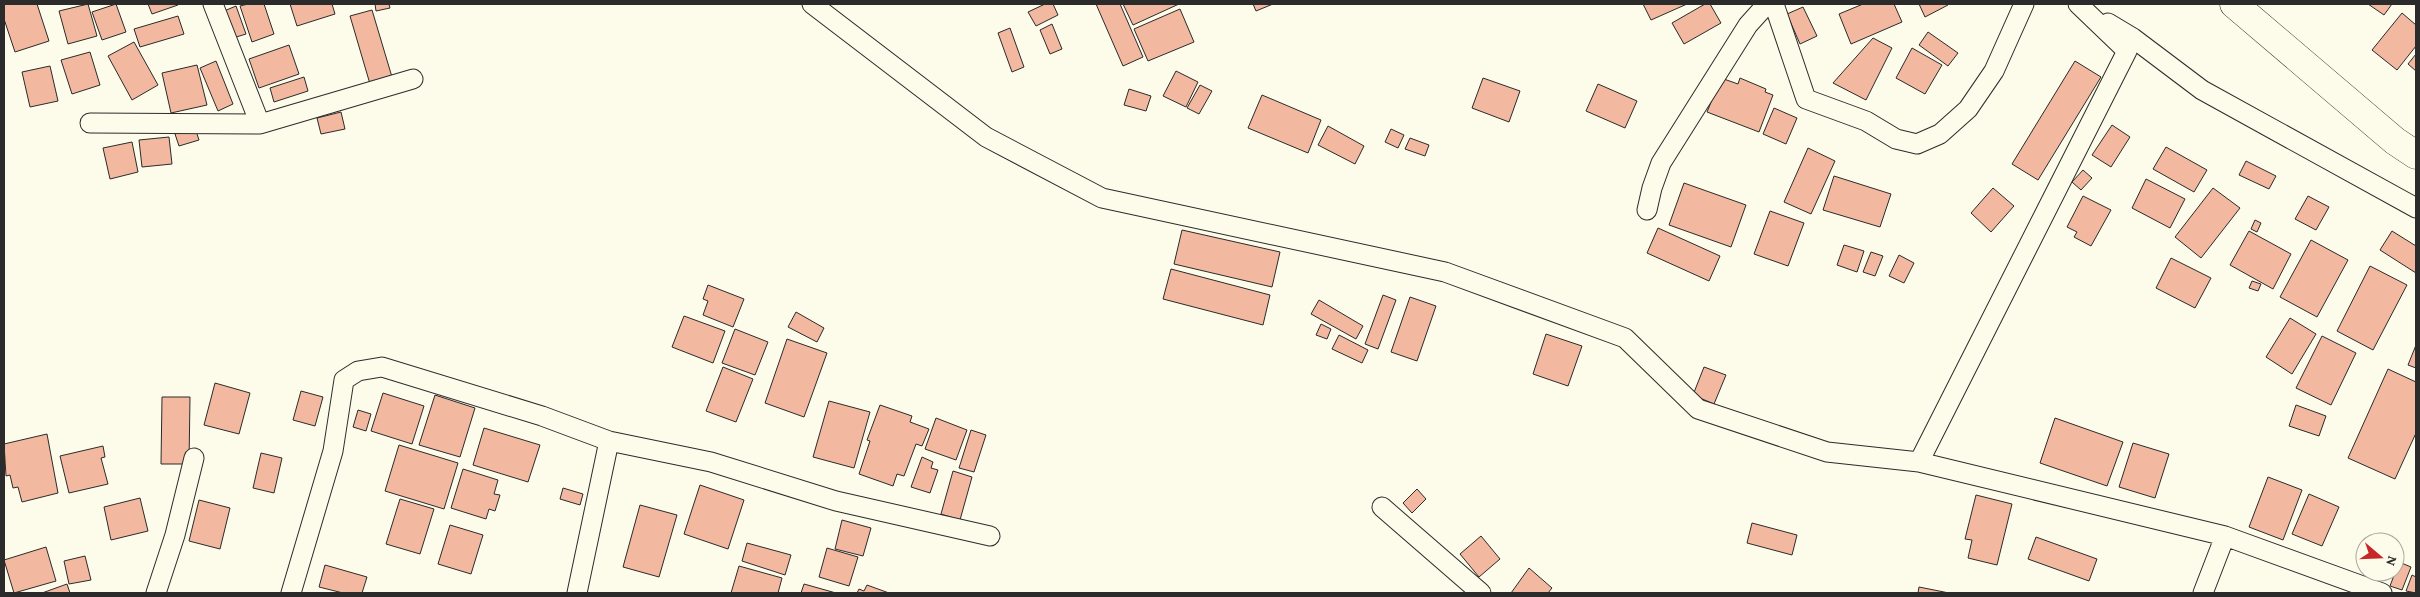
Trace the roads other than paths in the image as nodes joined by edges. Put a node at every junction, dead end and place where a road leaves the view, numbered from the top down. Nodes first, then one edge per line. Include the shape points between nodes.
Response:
1 (213, 4) edge
2 (812, 4) edge
3 (1767, 4) edge
4 (1774, 4) edge
5 (2024, 4) edge
6 (2079, 4) edge
7 (2234, 4) edge
8 (413, 79) dead end
9 (90, 123) dead end
10 (260, 124) junction
11 (2416, 156) edge
12 (2416, 208) edge
13 (1647, 210) dead end
14 (609, 441) junction
15 (194, 458) dead end
16 (1919, 462) junction
17 (1382, 507) dead end
18 (990, 536) dead end
19 (2225, 536) junction
20 (156, 593) edge
21 (291, 593) edge
22 (578, 593) edge
23 (1481, 593) edge
24 (2202, 593) edge
25 (2382, 593) edge

1 - 10 street
2 - 16 street via 986,137 1102,198 1444,272 1625,338 1698,409 1827,452
3 - 13 street via 1748,25 1661,163
4 - 5 street via 1806,99 1866,121 1896,139 1917,144 1940,134 1968,109 1994,71
6 - 12 street via 2133,38 2202,90
6 - 16 street via 2127,51
7 - 11 main road
8 - 10 street
9 - 10 street
14 - 18 street via 711,462 836,501
14 - 21 street via 542,416 382,367 358,371 344,380 333,451
14 - 22 street
15 - 20 street via 175,535
16 - 19 street
17 - 23 street
19 - 24 street
19 - 25 street

